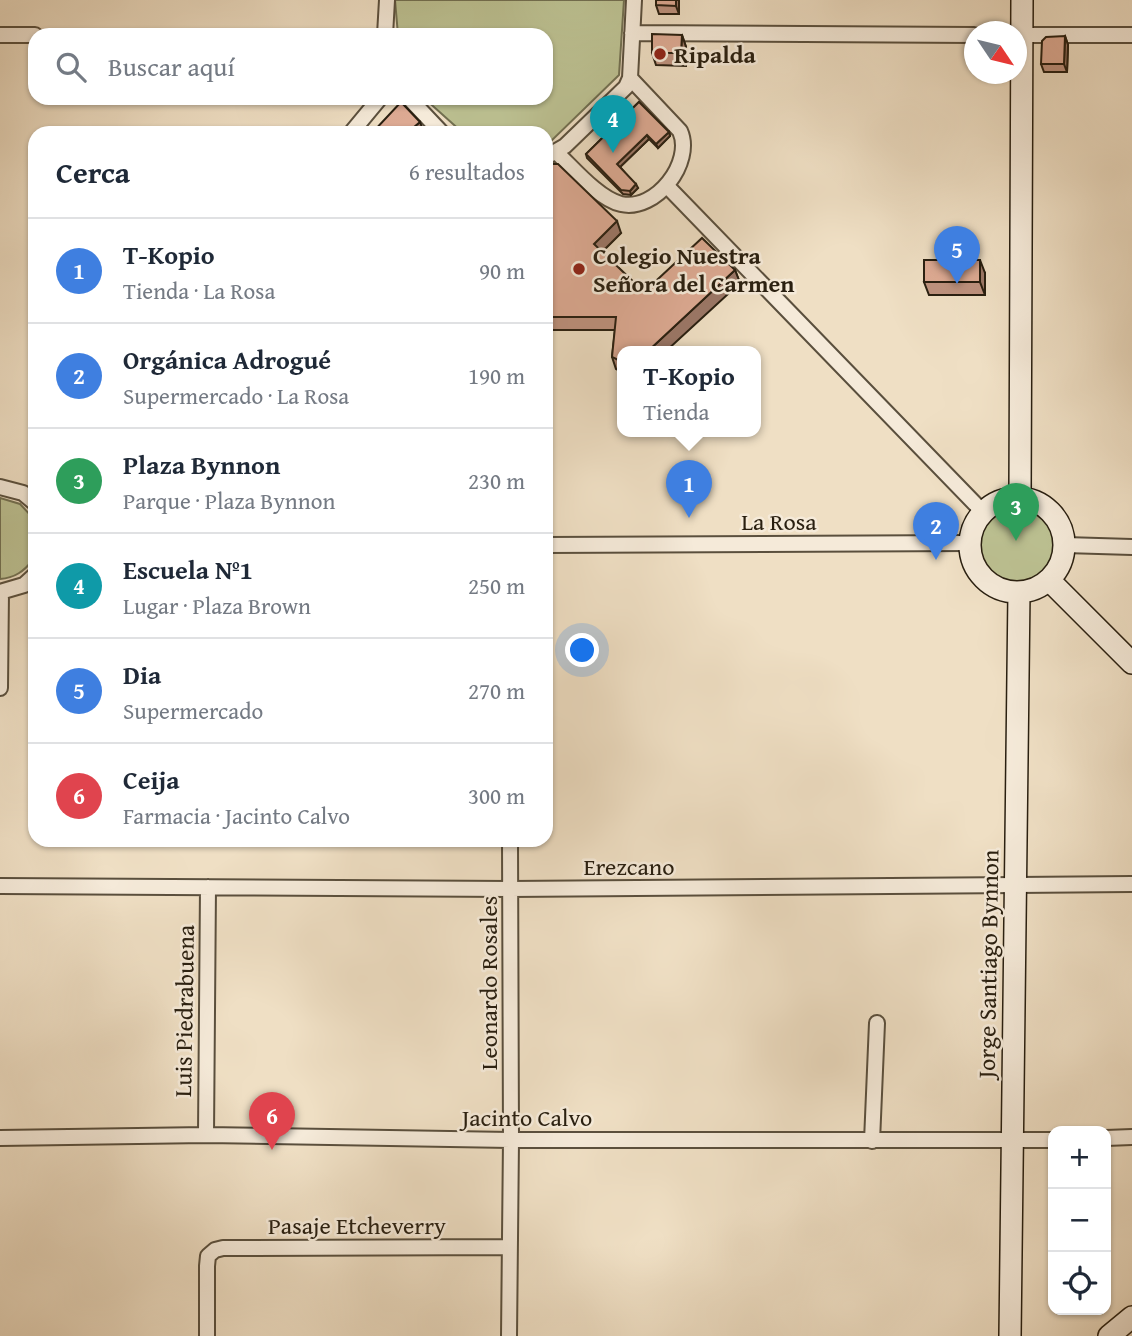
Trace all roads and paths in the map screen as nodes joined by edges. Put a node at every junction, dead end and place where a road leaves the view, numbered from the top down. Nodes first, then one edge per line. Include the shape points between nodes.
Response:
1 (387, 0) edge
2 (634, 0) edge
3 (1022, 0) edge
4 (1020, 21) edge
5 (385, 28) edge
6 (632, 33) junction
7 (0, 35) edge
8 (28, 35) edge
9 (964, 35) edge
10 (1027, 35) edge
11 (1132, 35) edge
12 (630, 78) junction
13 (1019, 84) edge
14 (374, 105) edge
15 (416, 105) edge
16 (357, 126) edge
17 (435, 126) edge
18 (553, 154) edge
19 (553, 156) edge
20 (667, 186) junction
21 (0, 487) edge
22 (28, 497) edge
23 (1020, 497) junction
24 (983, 512) junction
25 (969, 543) junction
26 (553, 545) edge
27 (1065, 545) junction
28 (1132, 547) edge
29 (1049, 580) junction
30 (28, 582) edge
31 (1, 592) edge
32 (1019, 592) junction
33 (1132, 663) edge
34 (0, 688) edge
35 (510, 847) edge
36 (1132, 884) edge
37 (0, 886) edge
38 (1015, 886) junction
39 (208, 887) junction
40 (510, 889) junction
41 (877, 1023) dead end
42 (206, 1135) junction
43 (1132, 1137) edge
44 (0, 1138) edge
45 (1111, 1138) edge
46 (511, 1140) junction
47 (1048, 1140) edge
48 (872, 1141) junction
49 (1011, 1142) junction
50 (509, 1247) junction
51 (1132, 1317) edge
52 (207, 1336) edge
53 (509, 1336) edge
54 (1010, 1336) edge
55 (1109, 1336) edge

1 - 5 street
2 - 6 street
3 - 4 street
6 - 9 street
6 - 12 street
7 - 8 street
10 - 11 street
12 - 18 street via 623,91
12 - 20 street via 683,137 679,164
13 - 23 street
14 - 16 street
15 - 17 street
19 - 20 street via 619,204 633,204
20 - 24 street
21 - 22 street
23 - 24 street via 1005,499
23 - 27 street via 1034,500 1052,513
24 - 25 street
25 - 26 street, La Rosa
25 - 32 street via 971,559 989,584
27 - 28 street
27 - 29 street via 1058,570
29 - 32 street
29 - 33 street
30 - 31 street
31 - 34 street
32 - 38 street, Jorge Santiago Bynnon
35 - 40 street, Leonardo Rosales
36 - 38 street, Erezcano
37 - 39 street, Erezcano
38 - 40 street, Erezcano
38 - 49 street, Jorge Santiago Bynnon
39 - 40 street, Erezcano
39 - 42 street, Luis Piedrabuena
40 - 46 street, Leonardo Rosales
41 - 48 street
42 - 44 street, Jacinto Calvo
42 - 46 street, Jacinto Calvo
43 - 45 street
46 - 48 street, Jacinto Calvo
46 - 50 street, Leonardo Rosales
47 - 49 street, Jacinto Calvo
48 - 49 street, Jacinto Calvo
49 - 54 street, Jorge Santiago Bynnon
50 - 52 street, Pasaje Etcheverry via 215,1250 208,1256
50 - 53 street, Leonardo Rosales
51 - 55 street

